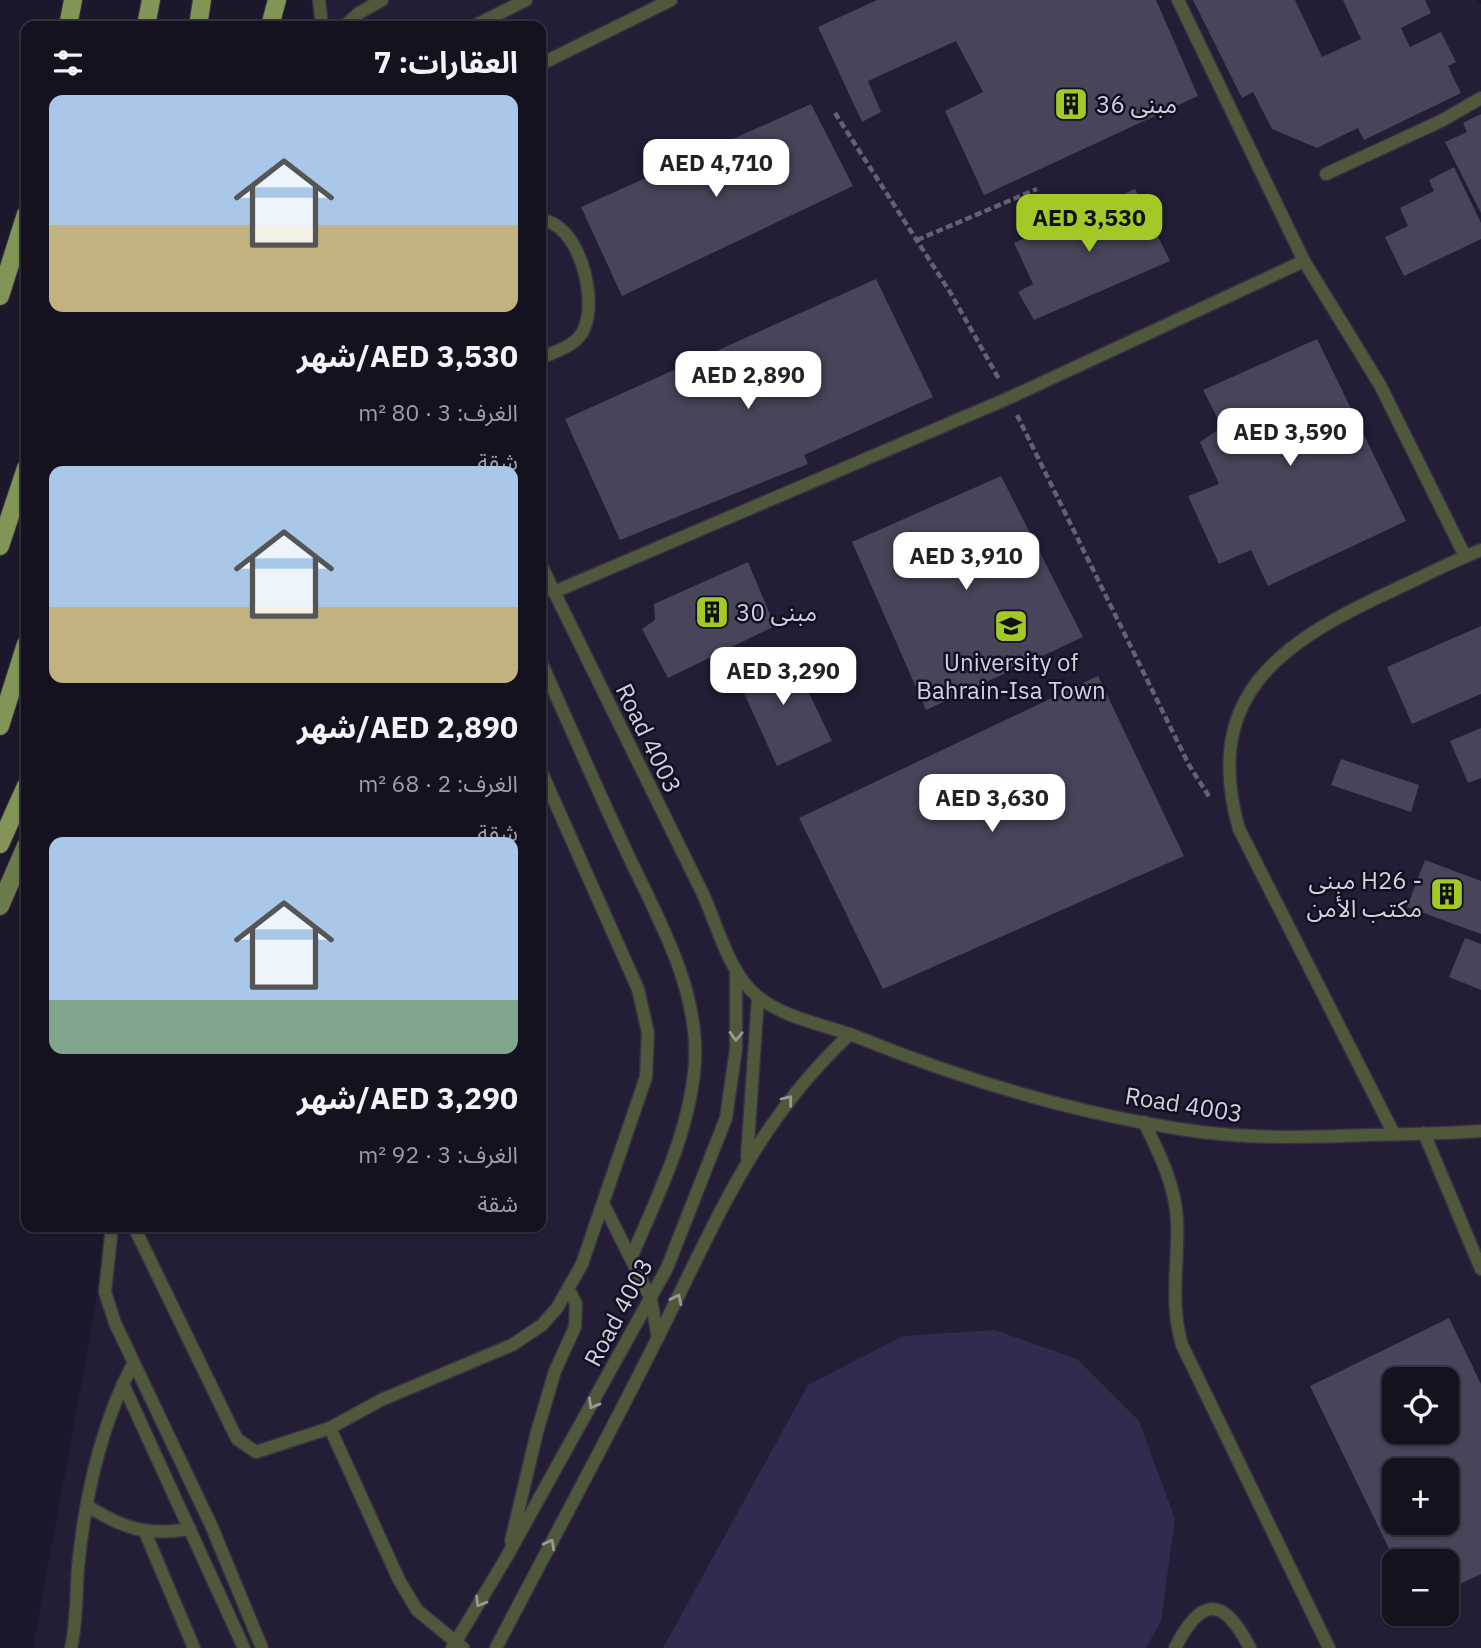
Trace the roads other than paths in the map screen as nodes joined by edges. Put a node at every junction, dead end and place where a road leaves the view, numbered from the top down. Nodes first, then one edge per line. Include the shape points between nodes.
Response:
1 (73, 0) edge
2 (151, 0) edge
3 (202, 0) edge
4 (277, 0) edge
5 (319, 0) edge
6 (382, 0) edge
7 (526, 0) edge
8 (671, 0) edge
9 (1178, 0) edge
10 (69, 21) edge
11 (147, 21) edge
12 (199, 21) edge
13 (271, 21) edge
14 (321, 21) edge
15 (350, 21) edge
16 (484, 21) edge
17 (546, 62) edge
18 (1481, 98) edge
19 (1326, 174) dead end
20 (546, 222) edge
21 (21, 231) edge
22 (1304, 261) junction
23 (0, 296) edge
24 (546, 356) edge
25 (21, 483) edge
26 (0, 546) edge
27 (1481, 551) edge
28 (1465, 556) junction
29 (546, 575) edge
30 (554, 592) junction
31 (21, 660) edge
32 (546, 673) edge
33 (0, 726) edge
34 (546, 782) edge
35 (21, 797) edge
36 (0, 844) edge
37 (21, 858) edge
38 (0, 906) edge
39 (736, 968) junction
40 (758, 998) junction
41 (850, 1034) junction
42 (1144, 1122) junction
43 (1481, 1131) edge
44 (1424, 1133) junction
45 (1394, 1134) junction
46 (747, 1161) junction
47 (603, 1203) junction
48 (111, 1232) edge
49 (136, 1232) edge
50 (631, 1258) junction
51 (1481, 1268) edge
52 (569, 1290) junction
53 (651, 1299) junction
54 (658, 1339) junction
55 (133, 1364) junction
56 (122, 1384) junction
57 (330, 1428) junction
58 (89, 1507) junction
59 (190, 1529) junction
60 (145, 1532) junction
61 (506, 1558) junction
62 (457, 1646) edge
63 (71, 1648) edge
64 (194, 1648) edge
65 (244, 1648) edge
66 (262, 1648) edge
67 (496, 1648) edge
68 (1175, 1648) edge
69 (1250, 1648) edge
70 (1329, 1648) edge

1 - 10 main road
2 - 11 main road
3 - 12 main road
4 - 13 main road
5 - 14 lane
6 - 15 lane
7 - 16 lane
8 - 17 lane
9 - 22 lane
18 - 19 lane
20 - 24 lane via 559,227 572,241 584,272 588,309 585,328 575,342
21 - 23 main road
22 - 28 lane via 1380,385
22 - 30 lane via 1009,398
25 - 26 main road
27 - 28 lane
28 - 45 lane via 1331,620 1292,644 1268,666 1250,692 1235,725 1228,760 1229,795 1239,829
29 - 30 lane, Road 4003
30 - 39 lane, Road 4003
31 - 33 main road
32 - 50 lane via 672,950 690,1002 695,1060 688,1114
34 - 47 lane via 638,989 648,1033 646,1077
35 - 36 main road
37 - 38 street
39 - 40 lane, Road 4003
39 -> 53 lane, Road 4003 via 736,1049 726,1118
40 - 41 lane, Road 4003
40 - 46 lane
41 - 42 lane, Road 4003 via 1012,1090
46 -> 41 lane, Road 4003 via 795,1091
42 - 45 lane, Road 4003 via 1261,1137
42 - 70 lane via 1174,1197 1173,1297 1182,1345
43 - 44 lane, Road 4003
44 - 45 lane, Road 4003
44 - 51 lane
54 -> 46 lane, Road 4003
47 - 50 lane
47 - 52 lane
48 - 55 lane via 105,1292
49 - 57 lane via 242,1446 264,1451
50 - 53 lane
52 - 57 lane via 542,1325 512,1345 381,1400
52 - 61 lane via 576,1304 575,1327 555,1371
53 - 54 lane
53 -> 61 lane, Road 4003
67 -> 54 lane, Road 4003
55 - 56 lane
55 - 66 lane via 211,1525
56 - 58 lane via 103,1434
56 - 59 lane
57 - 62 lane via 399,1580 418,1610
58 - 60 lane via 117,1524
58 - 63 lane
59 - 60 lane
59 - 65 lane
60 - 64 lane
61 -> 62 lane, Road 4003
68 - 69 lane via 1195,1616 1219,1609 1237,1624

